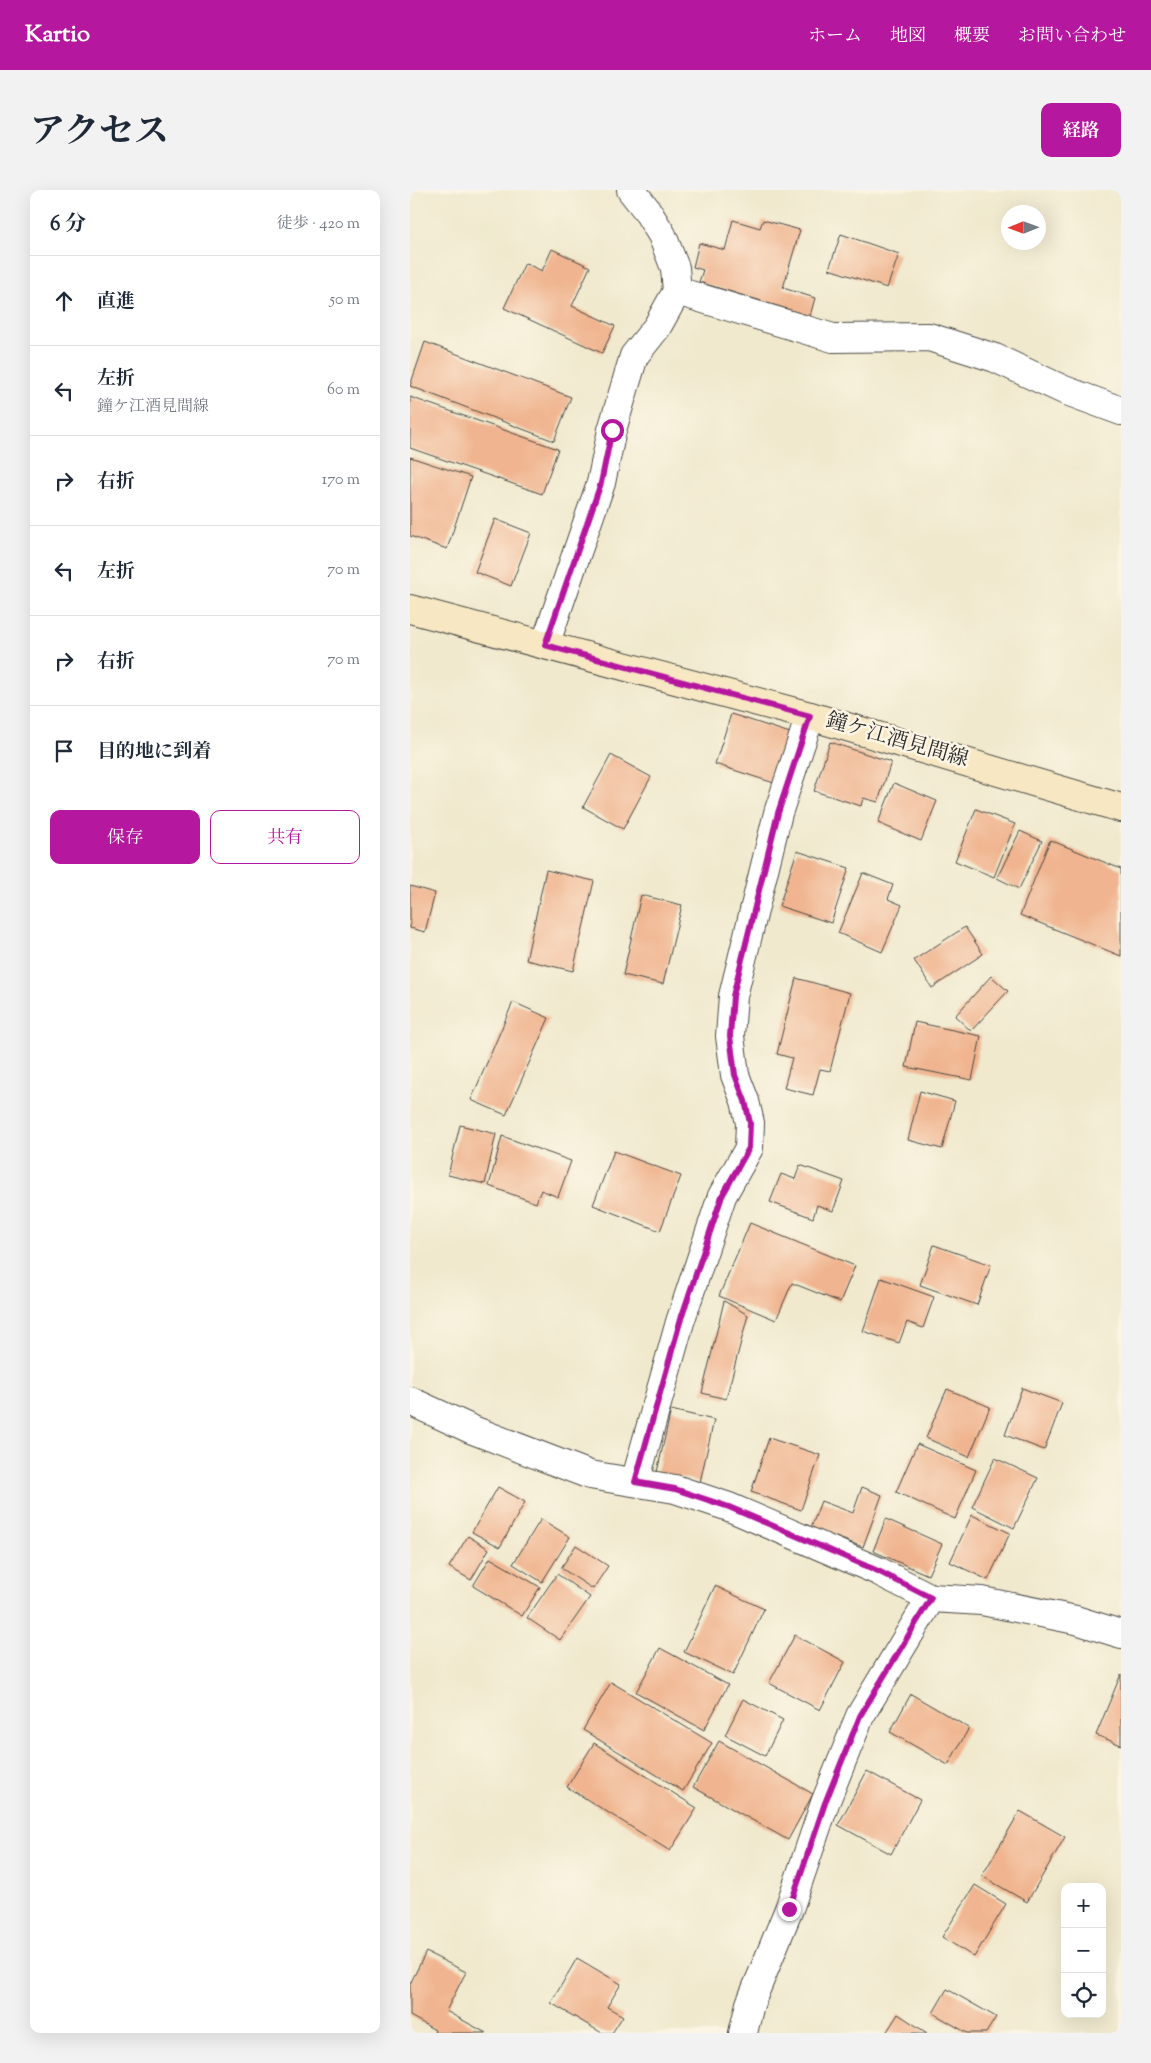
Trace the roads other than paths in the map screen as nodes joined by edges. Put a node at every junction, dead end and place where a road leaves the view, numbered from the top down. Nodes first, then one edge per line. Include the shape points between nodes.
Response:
1 (631, 190) edge
2 (677, 291) junction
3 (1121, 411) edge
4 (410, 609) edge
5 (545, 645) junction
6 (810, 716) junction
7 (1121, 808) edge
8 (410, 1401) edge
9 (635, 1482) junction
10 (931, 1598) junction
11 (1121, 1634) edge
12 (743, 2033) edge

1 - 2 street via 662,235 675,268
2 - 3 street via 833,338 929,337 994,358 1064,390
2 - 5 street via 657,327 634,356 601,483
4 - 5 main road, 鐘ケ江酒見間線
5 - 6 main road, 鐘ケ江酒見間線
6 - 7 main road, 鐘ケ江酒見間線
6 - 9 street via 778,813 733,996 730,1036 735,1075 750,1123 749,1148 722,1196 680,1322
8 - 9 street via 590,1475
9 - 10 street via 675,1489 729,1507 878,1571
10 - 11 street via 982,1601 1076,1620
10 - 12 street via 860,1716 825,1803 789,1909 750,2004

